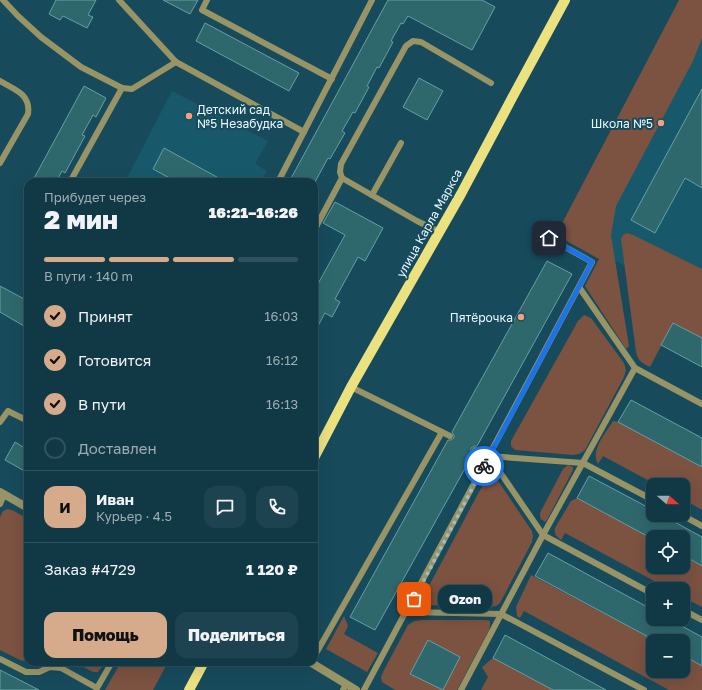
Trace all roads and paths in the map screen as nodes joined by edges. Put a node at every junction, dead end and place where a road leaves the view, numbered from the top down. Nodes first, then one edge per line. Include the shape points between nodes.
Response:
1 (3, 0) edge
2 (118, 0) edge
3 (207, 0) edge
4 (372, 0) edge
5 (565, 0) edge
6 (176, 62) junction
7 (332, 78) junction
8 (0, 81) edge
9 (491, 83) dead end
10 (122, 88) junction
11 (304, 132) junction
12 (401, 143) dead end
13 (0, 163) edge
14 (72, 178) edge
15 (280, 178) edge
16 (342, 178) junction
17 (372, 195) junction
18 (318, 219) edge
19 (440, 232) junction
20 (549, 238) dead end
21 (579, 287) junction
22 (635, 368) junction
23 (351, 387) junction
24 (702, 404) edge
25 (24, 419) edge
26 (0, 422) edge
27 (442, 432) junction
28 (450, 436) dead end
29 (318, 450) edge
30 (475, 450) dead end
31 (489, 456) junction
32 (584, 462) junction
33 (2, 494) edge
34 (646, 496) edge
35 (0, 504) edge
36 (24, 506) edge
37 (690, 519) edge
38 (702, 526) edge
39 (543, 535) junction
40 (646, 590) edge
41 (407, 612) junction
42 (501, 614) junction
43 (690, 614) edge
44 (702, 620) edge
45 (318, 651) edge
46 (0, 659) edge
47 (110, 666) edge
48 (202, 666) edge
49 (316, 666) edge
50 (344, 687) edge
51 (96, 689) edge
52 (189, 690) edge
53 (356, 690) edge
54 (364, 690) edge
55 (461, 690) edge
56 (644, 690) edge

1 - 10 lane via 41,37 81,68
2 - 6 lane
3 - 7 lane via 202,10
4 - 7 lane
5 - 19 main road, улица Карла Маркса
6 - 10 lane via 132,89
6 - 11 lane
7 - 11 lane
8 - 13 lane via 23,95 29,107 28,114
9 - 16 lane via 421,42 413,41 406,46 341,164
10 - 14 lane
11 - 15 lane
12 - 17 lane
16 - 17 lane
16 - 18 lane
17 - 19 lane
19 - 23 main road, улица Карла Маркса
20 - 21 lane via 592,262
21 - 22 lane
21 - 31 lane
22 - 24 lane
22 - 32 lane
23 - 27 lane
23 - 29 main road, улица Карла Маркса
25 - 26 lane via 8,411
27 - 28 lane
27 - 45 lane
30 - 31 lane
31 - 32 lane
31 - 39 lane
31 - 41 lane
32 - 34 lane
32 - 39 lane
33 - 35 lane
33 - 36 street
37 - 38 lane
39 - 40 lane
39 - 42 lane
41 - 42 lane
41 - 54 lane
42 - 55 lane
42 - 56 lane
43 - 44 lane
46 - 51 lane via 26,672 39,672 50,667 61,668
47 - 51 lane
48 - 52 main road
49 - 50 street
50 - 53 street

